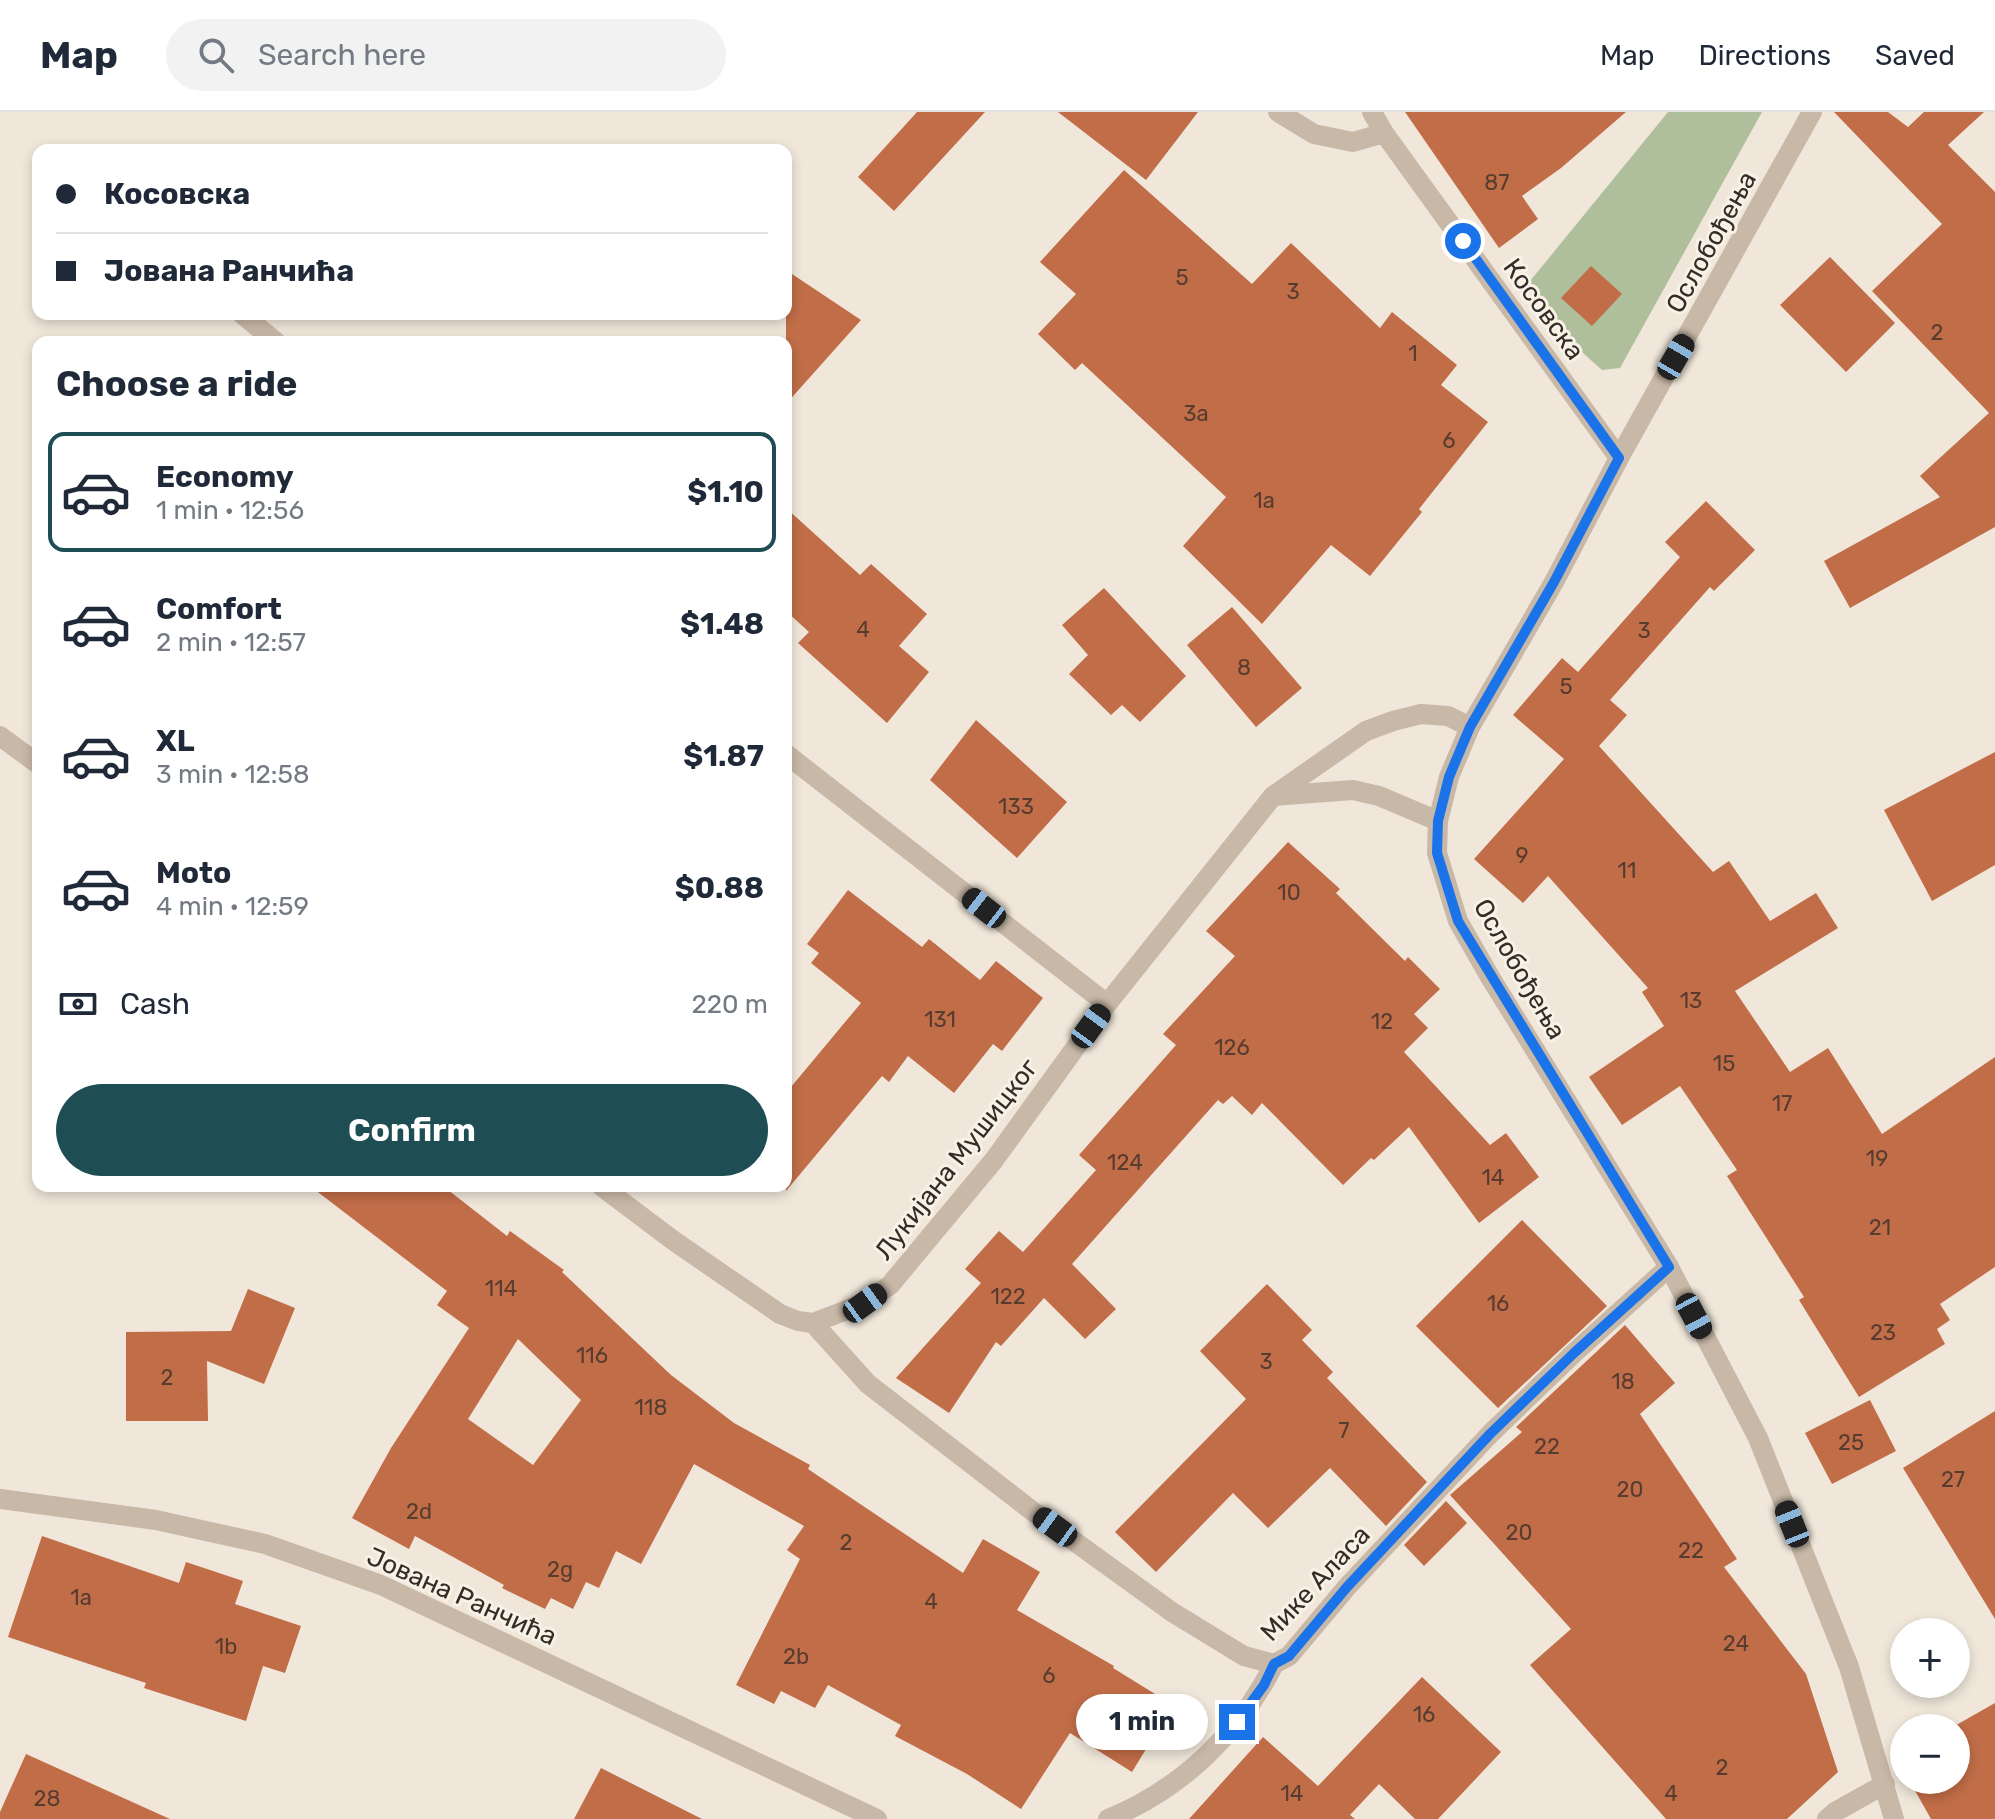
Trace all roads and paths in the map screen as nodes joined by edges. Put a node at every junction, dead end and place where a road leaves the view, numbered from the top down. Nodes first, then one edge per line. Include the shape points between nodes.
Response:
1 (1278, 112) edge
2 (1372, 112) edge
3 (1812, 112) edge
4 (1384, 133) junction
5 (249, 320) edge
6 (269, 336) edge
7 (1619, 458) junction
8 (1470, 727) junction
9 (0, 736) edge
10 (792, 759) edge
11 (32, 760) edge
12 (1273, 796) junction
13 (1438, 821) junction
14 (1107, 1004) junction
15 (609, 1192) edge
16 (1669, 1267) junction
17 (813, 1323) junction
18 (0, 1499) edge
19 (1274, 1664) junction
20 (1885, 1784) junction
21 (877, 1819) edge
22 (1108, 1819) edge
23 (1827, 1819) edge
24 (1894, 1819) edge

1 - 4 street via 1314,134 1353,142
2 - 4 street, Косовска
3 - 7 street, Ослобођења
4 - 7 street, Косовска
5 - 6 street
7 - 8 street, Ослобођења
8 - 12 street, Лукијана Мушицког via 1448,716 1421,714 1393,721 1366,731
8 - 13 street, Ослобођења
9 - 11 street
10 - 14 street
12 - 13 street via 1353,790
12 - 14 street, Лукијана Мушицког
13 - 16 street, Ослобођења via 1437,853 1458,921
14 - 17 street, Лукијана Мушицког via 994,1160 890,1285 865,1303
15 - 17 street via 780,1314
16 - 19 street, Мике Аласа via 1490,1434 1289,1656
16 - 20 street, Ослобођења via 1758,1438 1849,1667
17 - 19 street, Мике Аласа via 868,1384 1031,1510 1172,1612 1244,1656
18 - 21 street, Јована Ранчића via 156,1520 265,1544 381,1585
19 - 22 street via 1225,1738 1179,1779
20 - 23 street
20 - 24 street, Ослобођења

